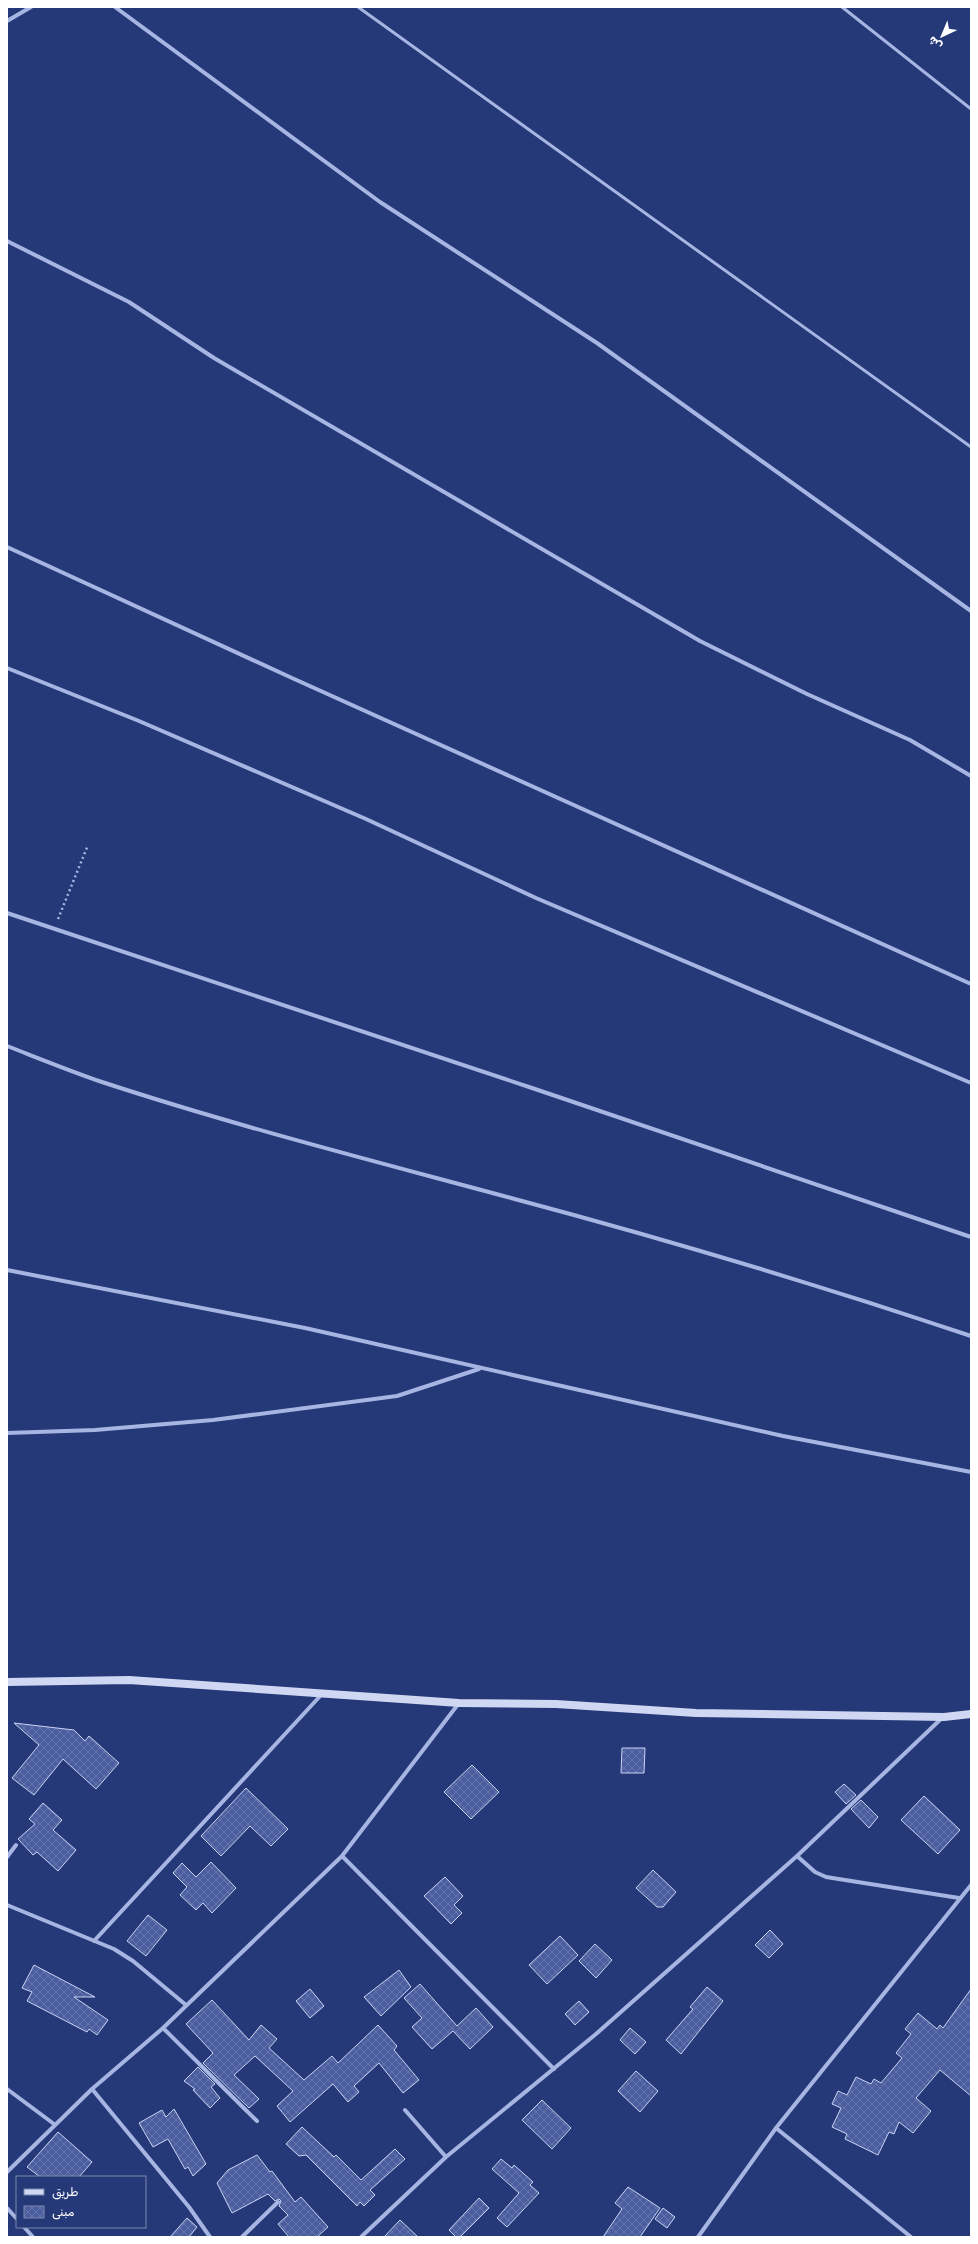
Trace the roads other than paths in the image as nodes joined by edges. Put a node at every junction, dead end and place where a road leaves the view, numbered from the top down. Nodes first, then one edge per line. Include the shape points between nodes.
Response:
1 (31, 7) edge
2 (115, 7) edge
3 (358, 7) edge
4 (842, 7) edge
5 (7, 21) edge
6 (971, 109) edge
7 (7, 241) edge
8 (971, 447) edge
9 (7, 547) edge
10 (971, 611) edge
11 (7, 668) edge
12 (971, 776) edge
13 (7, 913) edge
14 (971, 984) edge
15 (7, 1046) edge
16 (971, 1083) edge
17 (971, 1237) edge
18 (7, 1270) edge
19 (971, 1336) edge
20 (479, 1368) junction
21 (7, 1434) edge
22 (971, 1472) edge
23 (7, 1682) edge
24 (322, 1693) junction
25 (459, 1703) junction
26 (971, 1714) edge
27 (944, 1716) junction
28 (16, 1845) dead end
29 (342, 1856) junction
30 (796, 1856) junction
31 (7, 1857) edge
32 (971, 1885) edge
33 (960, 1898) junction
34 (7, 1905) edge
35 (94, 1941) junction
36 (186, 2005) junction
37 (163, 2028) junction
38 (554, 2069) junction
39 (7, 2089) edge
40 (92, 2089) junction
41 (405, 2110) dead end
42 (257, 2121) dead end
43 (54, 2124) junction
44 (776, 2128) junction
45 (446, 2157) junction
46 (7, 2172) edge
47 (278, 2202) dead end
48 (7, 2208) edge
49 (16, 2218) edge
50 (25, 2228) edge
51 (33, 2237) edge
52 (210, 2237) edge
53 (242, 2237) edge
54 (361, 2237) edge
55 (698, 2237) edge
56 (911, 2237) edge

1 - 5 street
2 - 10 street via 380,202 597,344
3 - 8 lane
4 - 6 lane
7 - 12 street via 129,302 214,358 700,641 807,694 910,740
9 - 14 street
11 - 16 street via 139,721 315,797 536,898
13 - 17 street
15 - 19 street via 99,1081 209,1115 853,1296
18 - 20 street via 305,1328
20 - 21 street via 397,1396 213,1420 96,1430
20 - 22 street via 783,1436
23 - 24 street via 130,1680
24 - 25 street
24 - 35 street
25 - 27 street via 556,1704 696,1713
25 - 29 street
26 - 27 street
27 - 30 street
28 - 31 street
29 - 36 street
29 - 38 street
30 - 33 street via 815,1872 826,1877
30 - 38 street
32 - 33 street
33 - 44 street
34 - 35 street
35 - 36 street via 114,1949 133,1961
36 - 37 street
37 - 40 street
37 - 42 street
38 - 45 street
39 - 43 street
40 - 43 street
40 - 52 street via 189,2207
41 - 45 street
43 - 46 street
44 - 55 street
44 - 56 street
45 - 54 street
47 - 53 street
48 - 49 street
50 - 51 street

